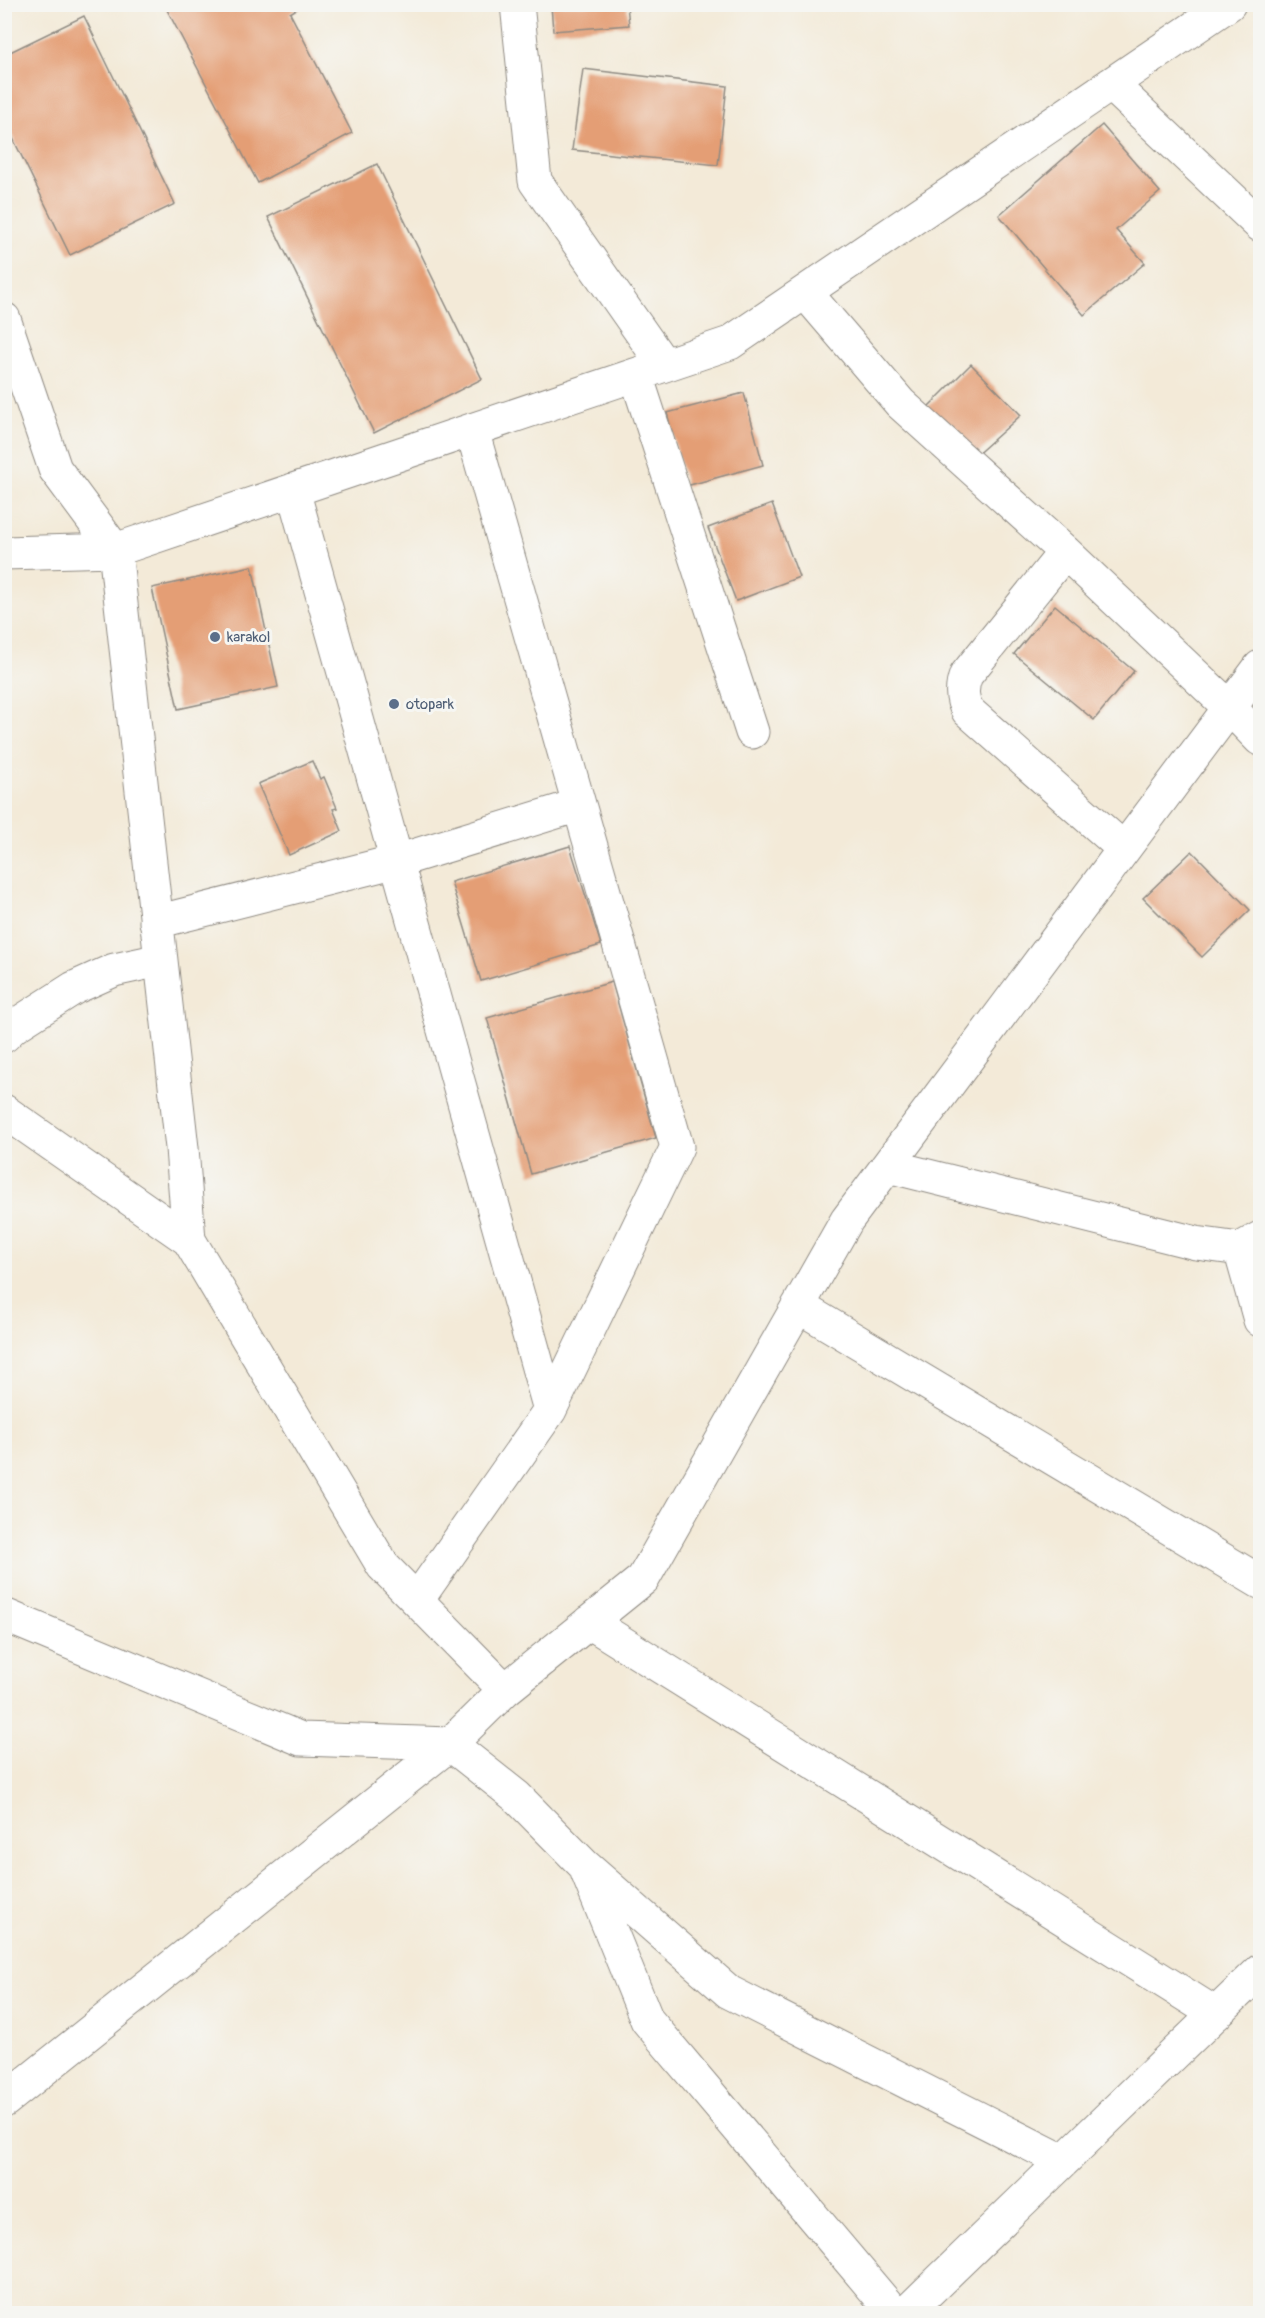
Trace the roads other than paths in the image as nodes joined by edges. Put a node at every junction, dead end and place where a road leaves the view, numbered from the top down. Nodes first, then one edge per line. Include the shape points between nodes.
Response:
1 (517, 4) edge
2 (1229, 4) edge
3 (1111, 84) junction
4 (1260, 225) edge
5 (805, 292) junction
6 (4, 319) edge
7 (650, 370) junction
8 (472, 430) junction
9 (293, 490) junction
10 (115, 550) junction
11 (1065, 552) junction
12 (4, 553) edge
13 (1260, 668) edge
14 (1230, 708) junction
15 (752, 732) dead end
16 (1260, 739) edge
17 (579, 805) junction
18 (1124, 849) junction
19 (397, 861) junction
20 (156, 922) junction
21 (160, 960) junction
22 (4, 1036) edge
23 (4, 1111) edge
24 (888, 1166) junction
25 (189, 1240) junction
26 (1250, 1243) edge
27 (798, 1306) junction
28 (1260, 1320) edge
29 (550, 1410) junction
30 (1260, 1582) edge
31 (417, 1600) junction
32 (4, 1615) edge
33 (589, 1622) junction
34 (505, 1690) junction
35 (450, 1744) junction
36 (585, 1866) junction
37 (1260, 1971) edge
38 (1216, 2014) junction
39 (4, 2102) edge
40 (1063, 2161) junction
41 (895, 2313) edge
42 (905, 2313) edge

1 - 7 street via 535,181
2 - 3 street
3 - 4 street
3 - 5 street
5 - 7 street via 730,343
5 - 11 street via 900,403
6 - 10 street via 55,469
7 - 8 street
7 - 15 street
8 - 9 street
8 - 17 street
9 - 10 street
9 - 19 street
10 - 12 street
10 - 20 street
11 - 14 street
11 - 18 street via 966,675 962,684 963,703
13 - 14 street
14 - 16 street
14 - 18 street
17 - 19 street
17 - 29 street via 677,1147
18 - 24 street
19 - 20 street
19 - 29 street
20 - 21 street
21 - 22 street via 114,970 75,988
21 - 25 street
23 - 25 street
24 - 26 street via 1196,1243
24 - 27 street via 847,1220
25 - 31 street via 383,1566
26 - 28 street
27 - 30 street
27 - 33 street via 643,1579
29 - 31 street
31 - 34 street
32 - 35 street via 301,1739
33 - 34 street
33 - 38 street
34 - 35 street
35 - 36 street via 517,1797
35 - 39 street
36 - 40 street via 729,1992
36 - 41 street via 647,2020
37 - 38 street
38 - 40 street
40 - 42 street

